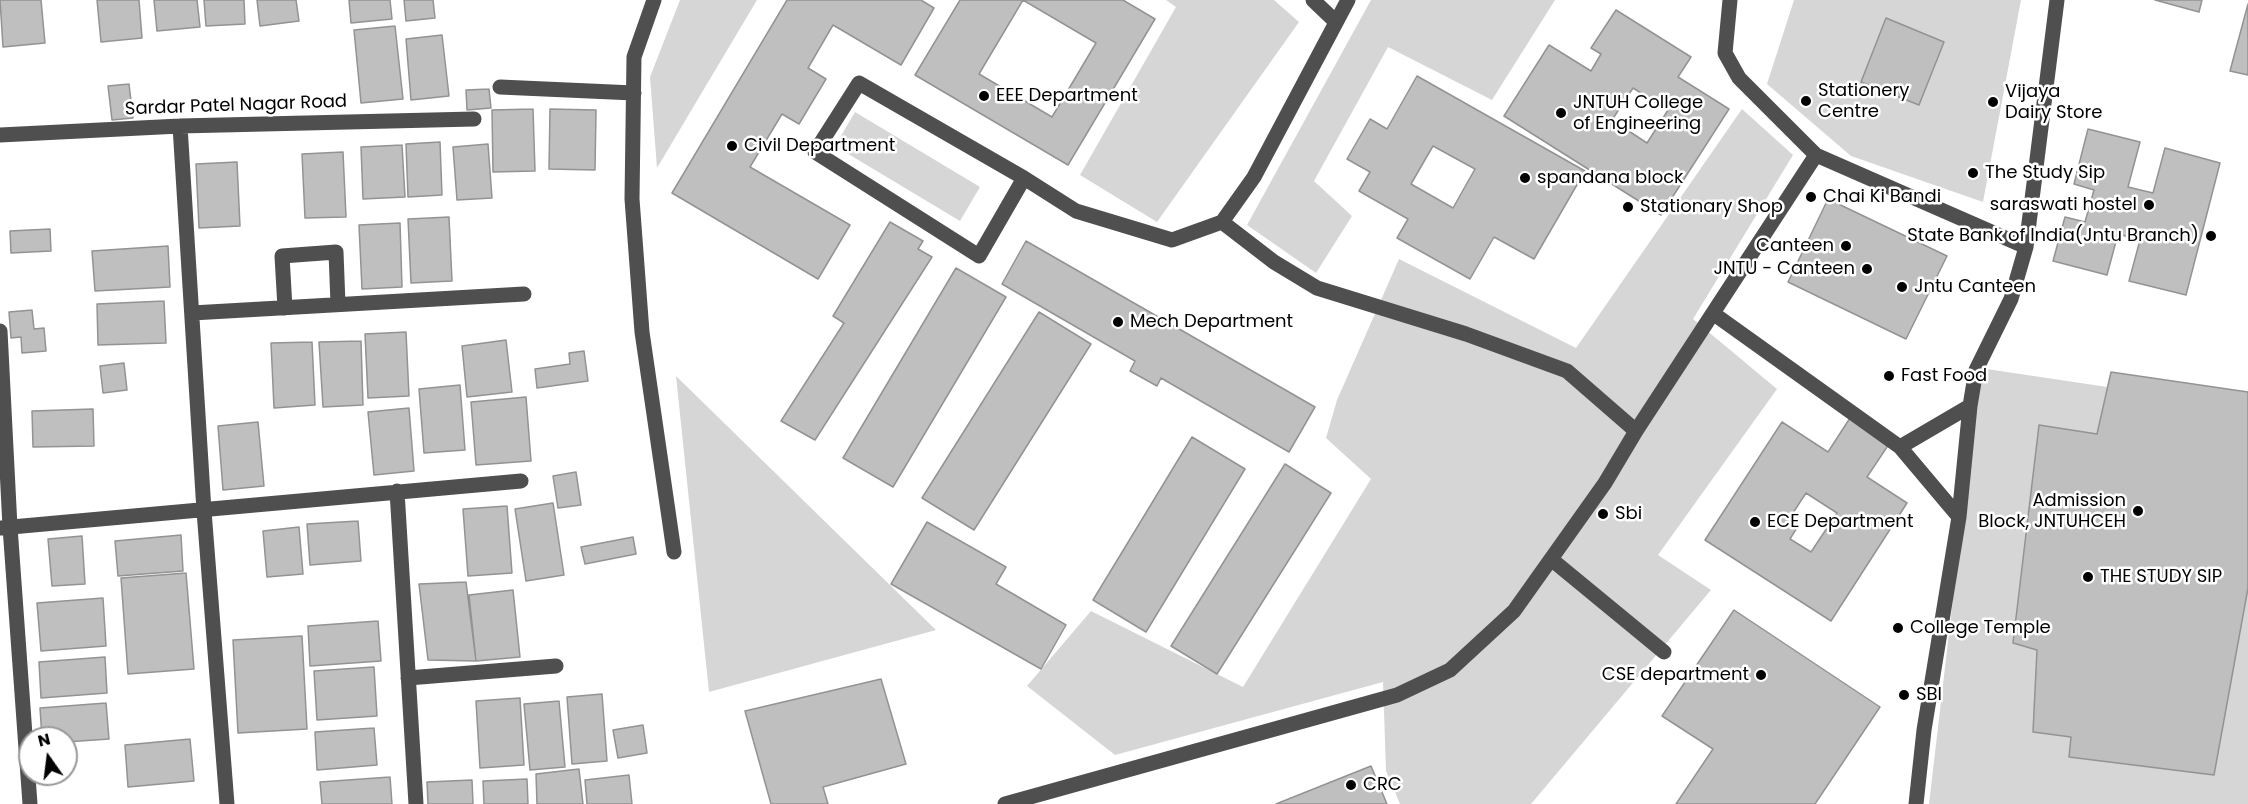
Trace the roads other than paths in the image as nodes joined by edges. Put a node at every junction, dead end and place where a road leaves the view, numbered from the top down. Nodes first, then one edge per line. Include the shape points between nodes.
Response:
1 (654, 0) edge
2 (1313, 0) edge
3 (1348, 0) edge
4 (1730, 0) edge
5 (2057, 0) edge
6 (1336, 22) junction
7 (500, 87) dead end
8 (634, 93) junction
9 (474, 119) dead end
10 (180, 126) junction
11 (0, 135) edge
12 (1816, 155) junction
13 (1024, 178) junction
14 (1222, 222) junction
15 (2026, 247) junction
16 (524, 294) dead end
17 (338, 304) junction
18 (285, 308) junction
19 (192, 313) junction
20 (1714, 314) junction
21 (0, 331) edge
22 (1970, 406) junction
23 (1636, 431) junction
24 (1900, 447) junction
25 (521, 481) dead end
26 (397, 491) junction
27 (204, 511) junction
28 (1959, 517) junction
29 (5, 527) edge
30 (674, 552) dead end
31 (1551, 559) junction
32 (1664, 652) dead end
33 (556, 666) dead end
34 (408, 678) junction
35 (30, 804) edge
36 (227, 804) edge
37 (416, 804) edge
38 (1005, 804) edge
39 (1916, 804) edge

1 - 8 street via 634,57
2 - 6 street
3 - 6 street
4 - 12 street via 1725,53 1738,78
5 - 15 street
6 - 14 street via 1254,177
7 - 8 street
8 - 30 street via 632,199 642,332
9 - 10 street, Sardar Patel Nagar Road
10 - 11 street, Sardar Patel Nagar Road
10 - 19 street
12 - 15 street
12 - 20 street
13 - 13 street via 979,256 815,152 859,83
13 - 14 street via 1076,211 1172,240
14 - 23 street via 1274,262 1317,288 1466,334 1567,371
15 - 22 street via 2011,299 1976,369
16 - 17 street
17 - 18 street
17 - 18 street via 336,252 282,256
18 - 19 street
19 - 27 street
20 - 23 street
20 - 24 street
21 - 29 street
22 - 24 street
22 - 28 street
23 - 31 street
24 - 28 street
25 - 26 street
26 - 27 street
26 - 34 street
27 - 29 street
27 - 36 street
28 - 39 street via 1924,730
29 - 35 street
31 - 32 street
31 - 38 street via 1514,611 1450,670 1397,695
33 - 34 street
34 - 37 street

